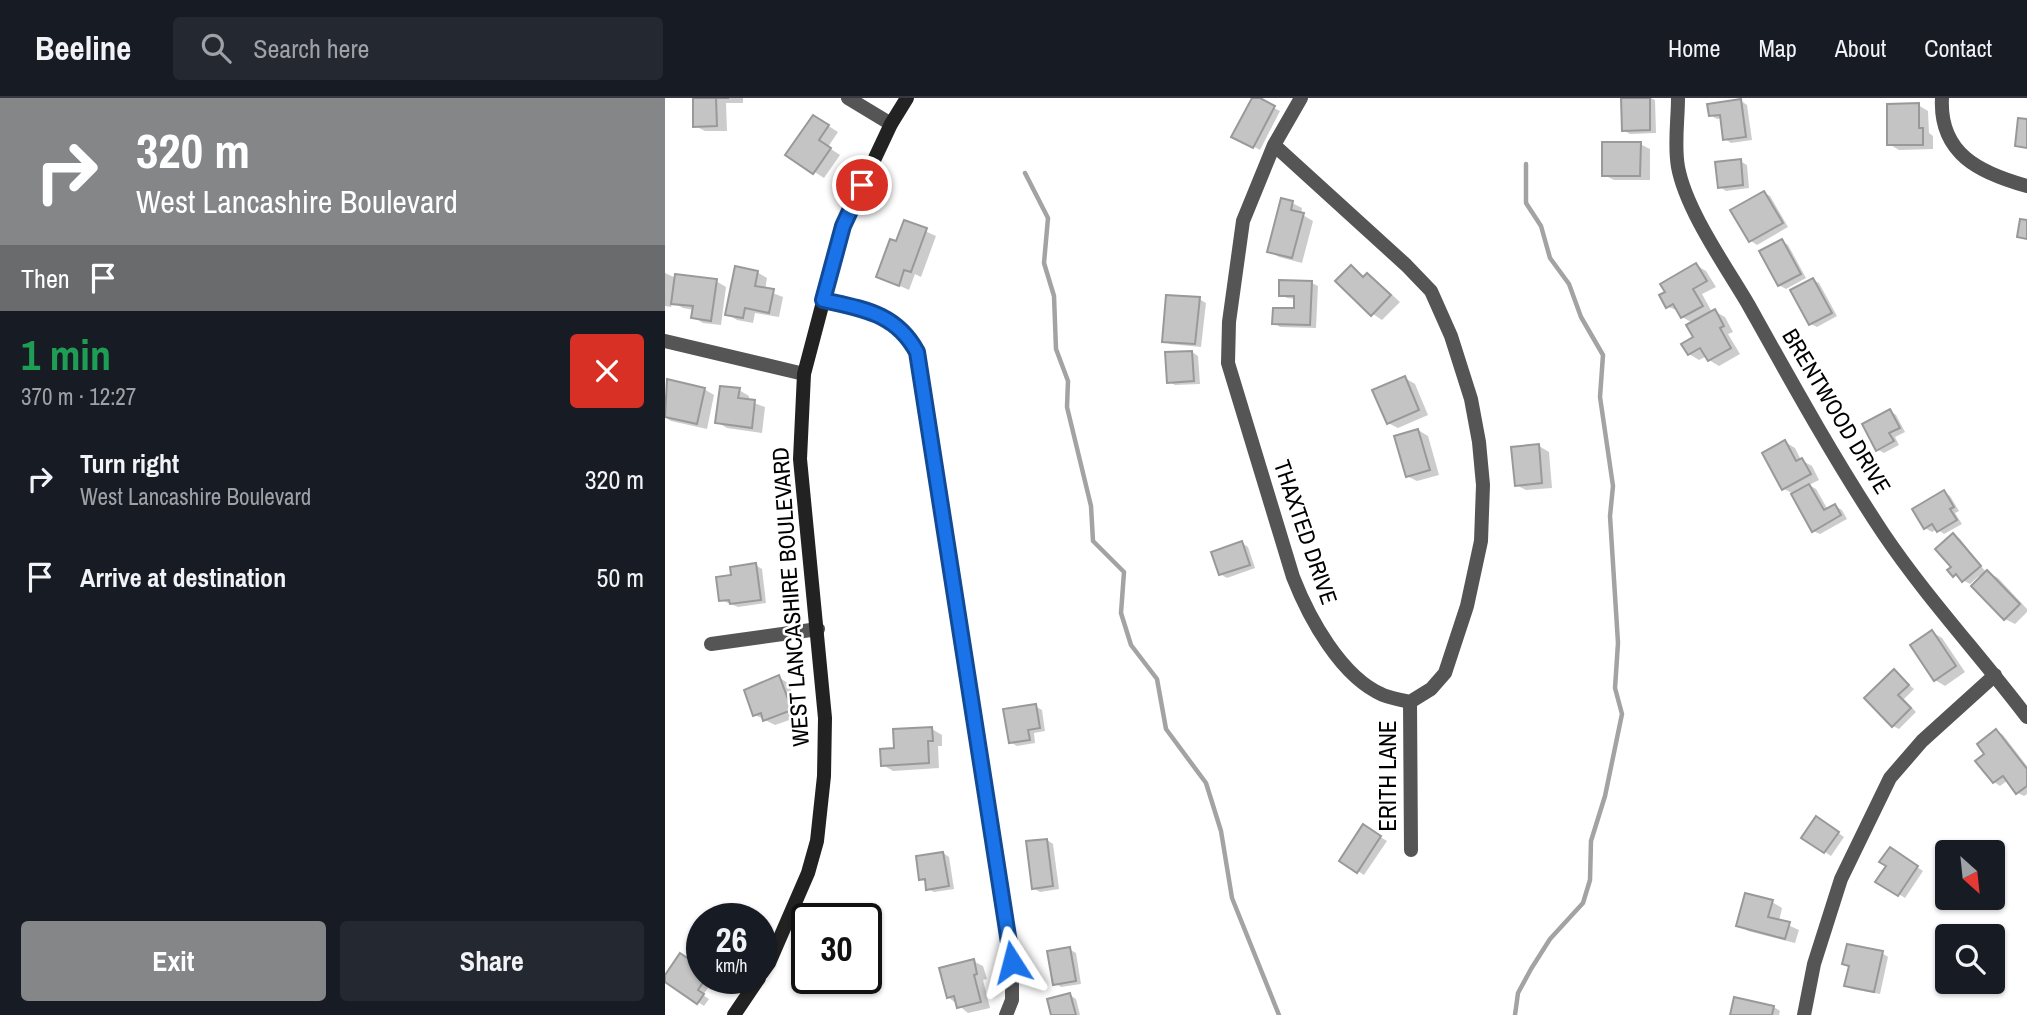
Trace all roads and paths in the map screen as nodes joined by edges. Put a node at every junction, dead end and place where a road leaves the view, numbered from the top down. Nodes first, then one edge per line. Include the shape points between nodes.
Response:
1 (848, 98) edge
2 (907, 98) edge
3 (1300, 98) edge
4 (1678, 98) edge
5 (1942, 98) edge
6 (891, 124) junction
7 (1274, 145) junction
8 (2027, 186) edge
9 (823, 300) junction
10 (665, 341) edge
11 (804, 374) junction
12 (818, 629) junction
13 (711, 644) dead end
14 (1995, 675) junction
15 (1410, 702) junction
16 (2027, 717) edge
17 (1411, 850) dead end
18 (777, 946) edge
19 (748, 994) edge
20 (734, 1015) edge
21 (1006, 1015) edge
22 (1804, 1015) edge

1 - 6 street
2 - 6 main road, WEST LANCASHIRE BOULEVARD
3 - 7 street, THAXTED DRIVE
4 - 14 street, BRENTWOOD DRIVE via 1678,167 1699,218 1883,532
5 - 8 street via 1944,122 1955,149 1970,163
6 - 9 main road, WEST LANCASHIRE BOULEVARD via 843,226
7 - 15 street, THAXTED DRIVE via 1243,221 1228,363 1304,605 1340,659 1366,685
7 - 15 street via 1431,291 1471,399 1483,485 1481,541 1468,606 1445,673
9 - 11 main road, WEST LANCASHIRE BOULEVARD
9 - 21 street via 874,312 908,336 917,352 1012,962 1012,1000
10 - 11 street
11 - 12 main road, WEST LANCASHIRE BOULEVARD via 800,459
12 - 13 street
12 - 18 main road, WEST LANCASHIRE BOULEVARD via 825,741 817,841
14 - 16 street, BRENTWOOD DRIVE
14 - 22 street via 1922,741 1889,778 1841,879 1814,964
15 - 17 street, ERITH LANE
19 - 20 main road, WEST LANCASHIRE BOULEVARD

